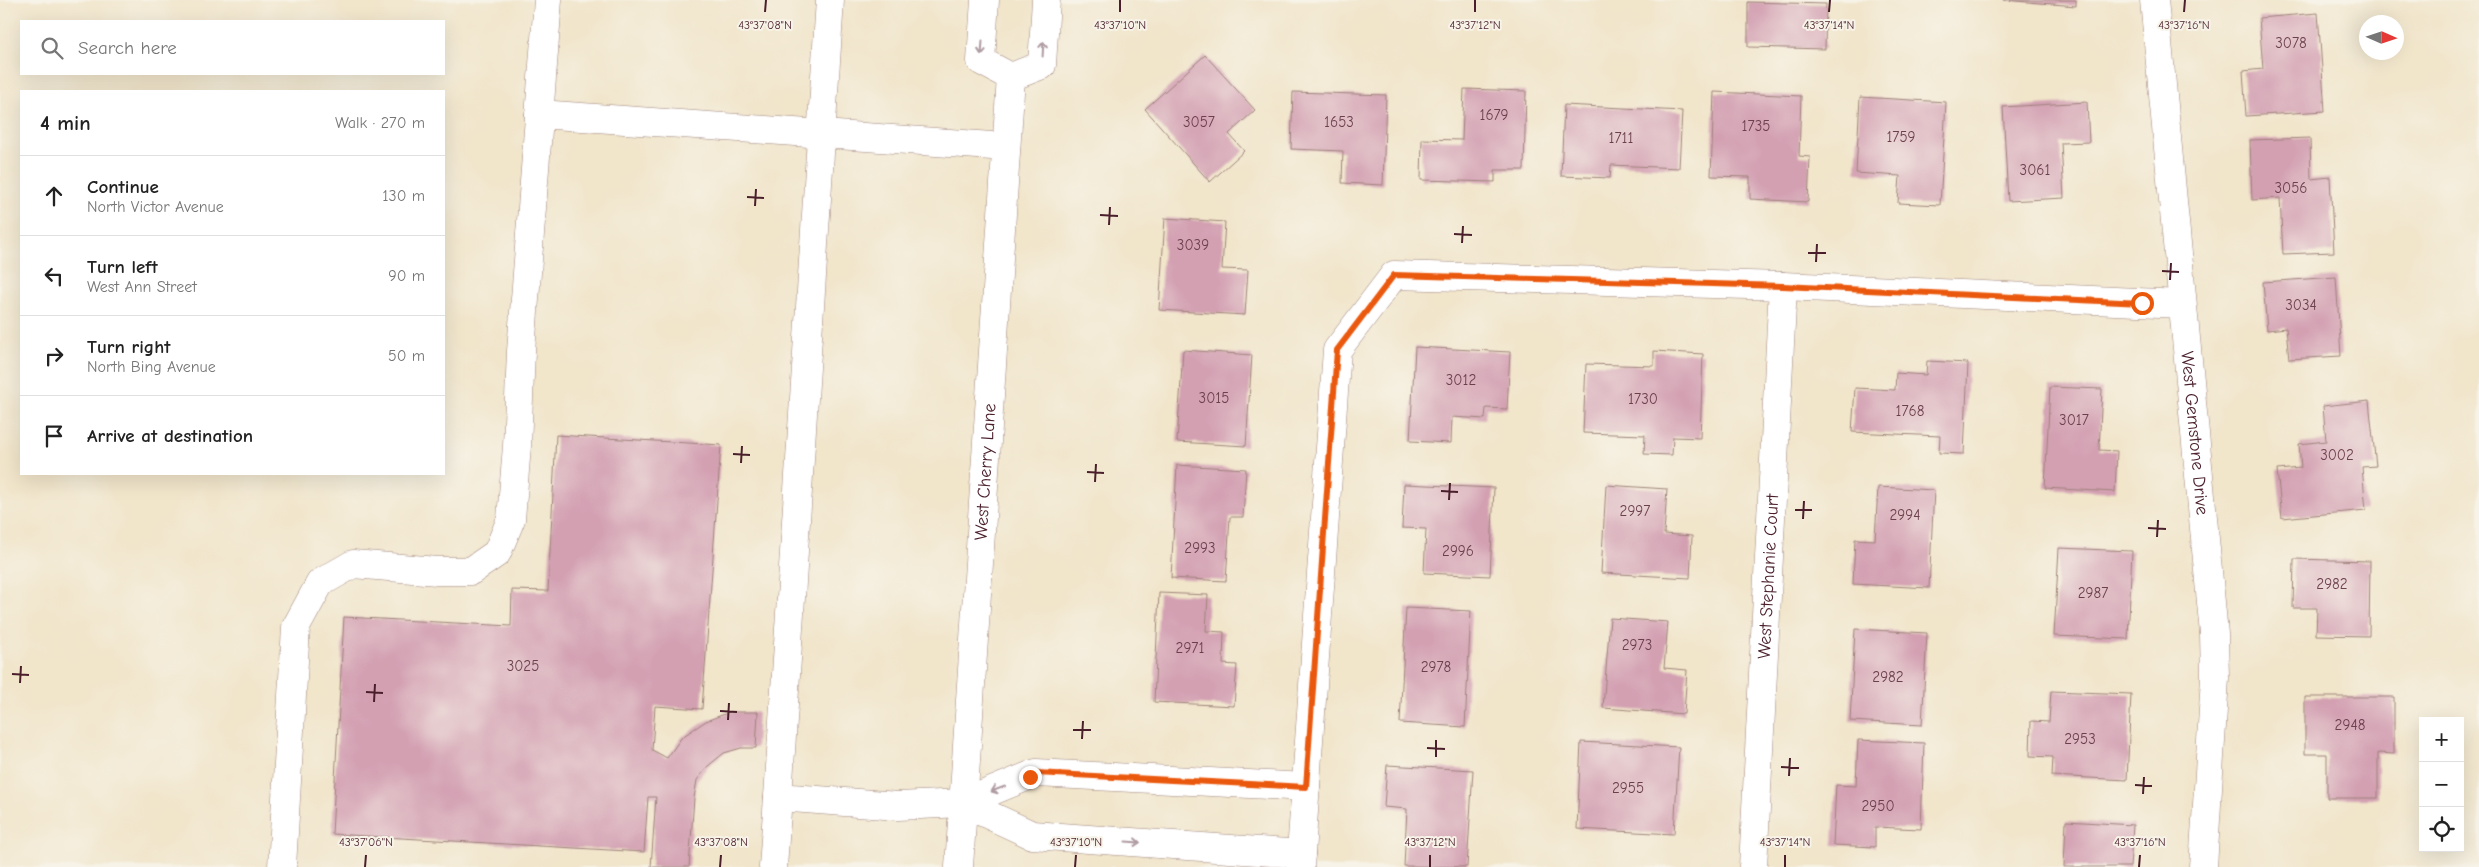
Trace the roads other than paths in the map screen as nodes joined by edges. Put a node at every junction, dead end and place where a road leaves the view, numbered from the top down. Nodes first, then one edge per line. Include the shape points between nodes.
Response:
1 (548, 0) edge
2 (830, 0) edge
3 (985, 0) edge
4 (1046, 0) edge
5 (2154, 0) edge
6 (1011, 77) junction
7 (539, 114) junction
8 (821, 136) junction
9 (1006, 147) junction
10 (1783, 286) junction
11 (2182, 304) junction
12 (1306, 787) junction
13 (778, 797) junction
14 (963, 803) junction
15 (1300, 861) edge
16 (282, 867) edge
17 (773, 867) edge
18 (959, 867) edge
19 (1753, 867) edge
20 (2203, 867) edge

1 - 7 street
2 - 8 street
3 -> 6 street via 981,61
6 -> 4 street via 1042,65
5 - 11 street, West Gemstone Drive
6 - 9 street, West Cherry Lane
7 - 8 street
7 - 16 street via 511,519 497,554 471,571 353,564 320,583 296,627
8 - 9 street
8 - 13 street
9 - 14 street, West Cherry Lane
10 - 11 street
10 - 12 street via 1394,275 1337,350
10 - 19 street, West Stephanie Court
11 - 20 street, West Gemstone Drive via 2214,643 2215,678
12 -> 14 street via 1036,773
12 - 15 street
13 - 14 street via 898,806
13 - 17 street
14 -> 15 street via 1032,835
14 - 18 street, West Cherry Lane

